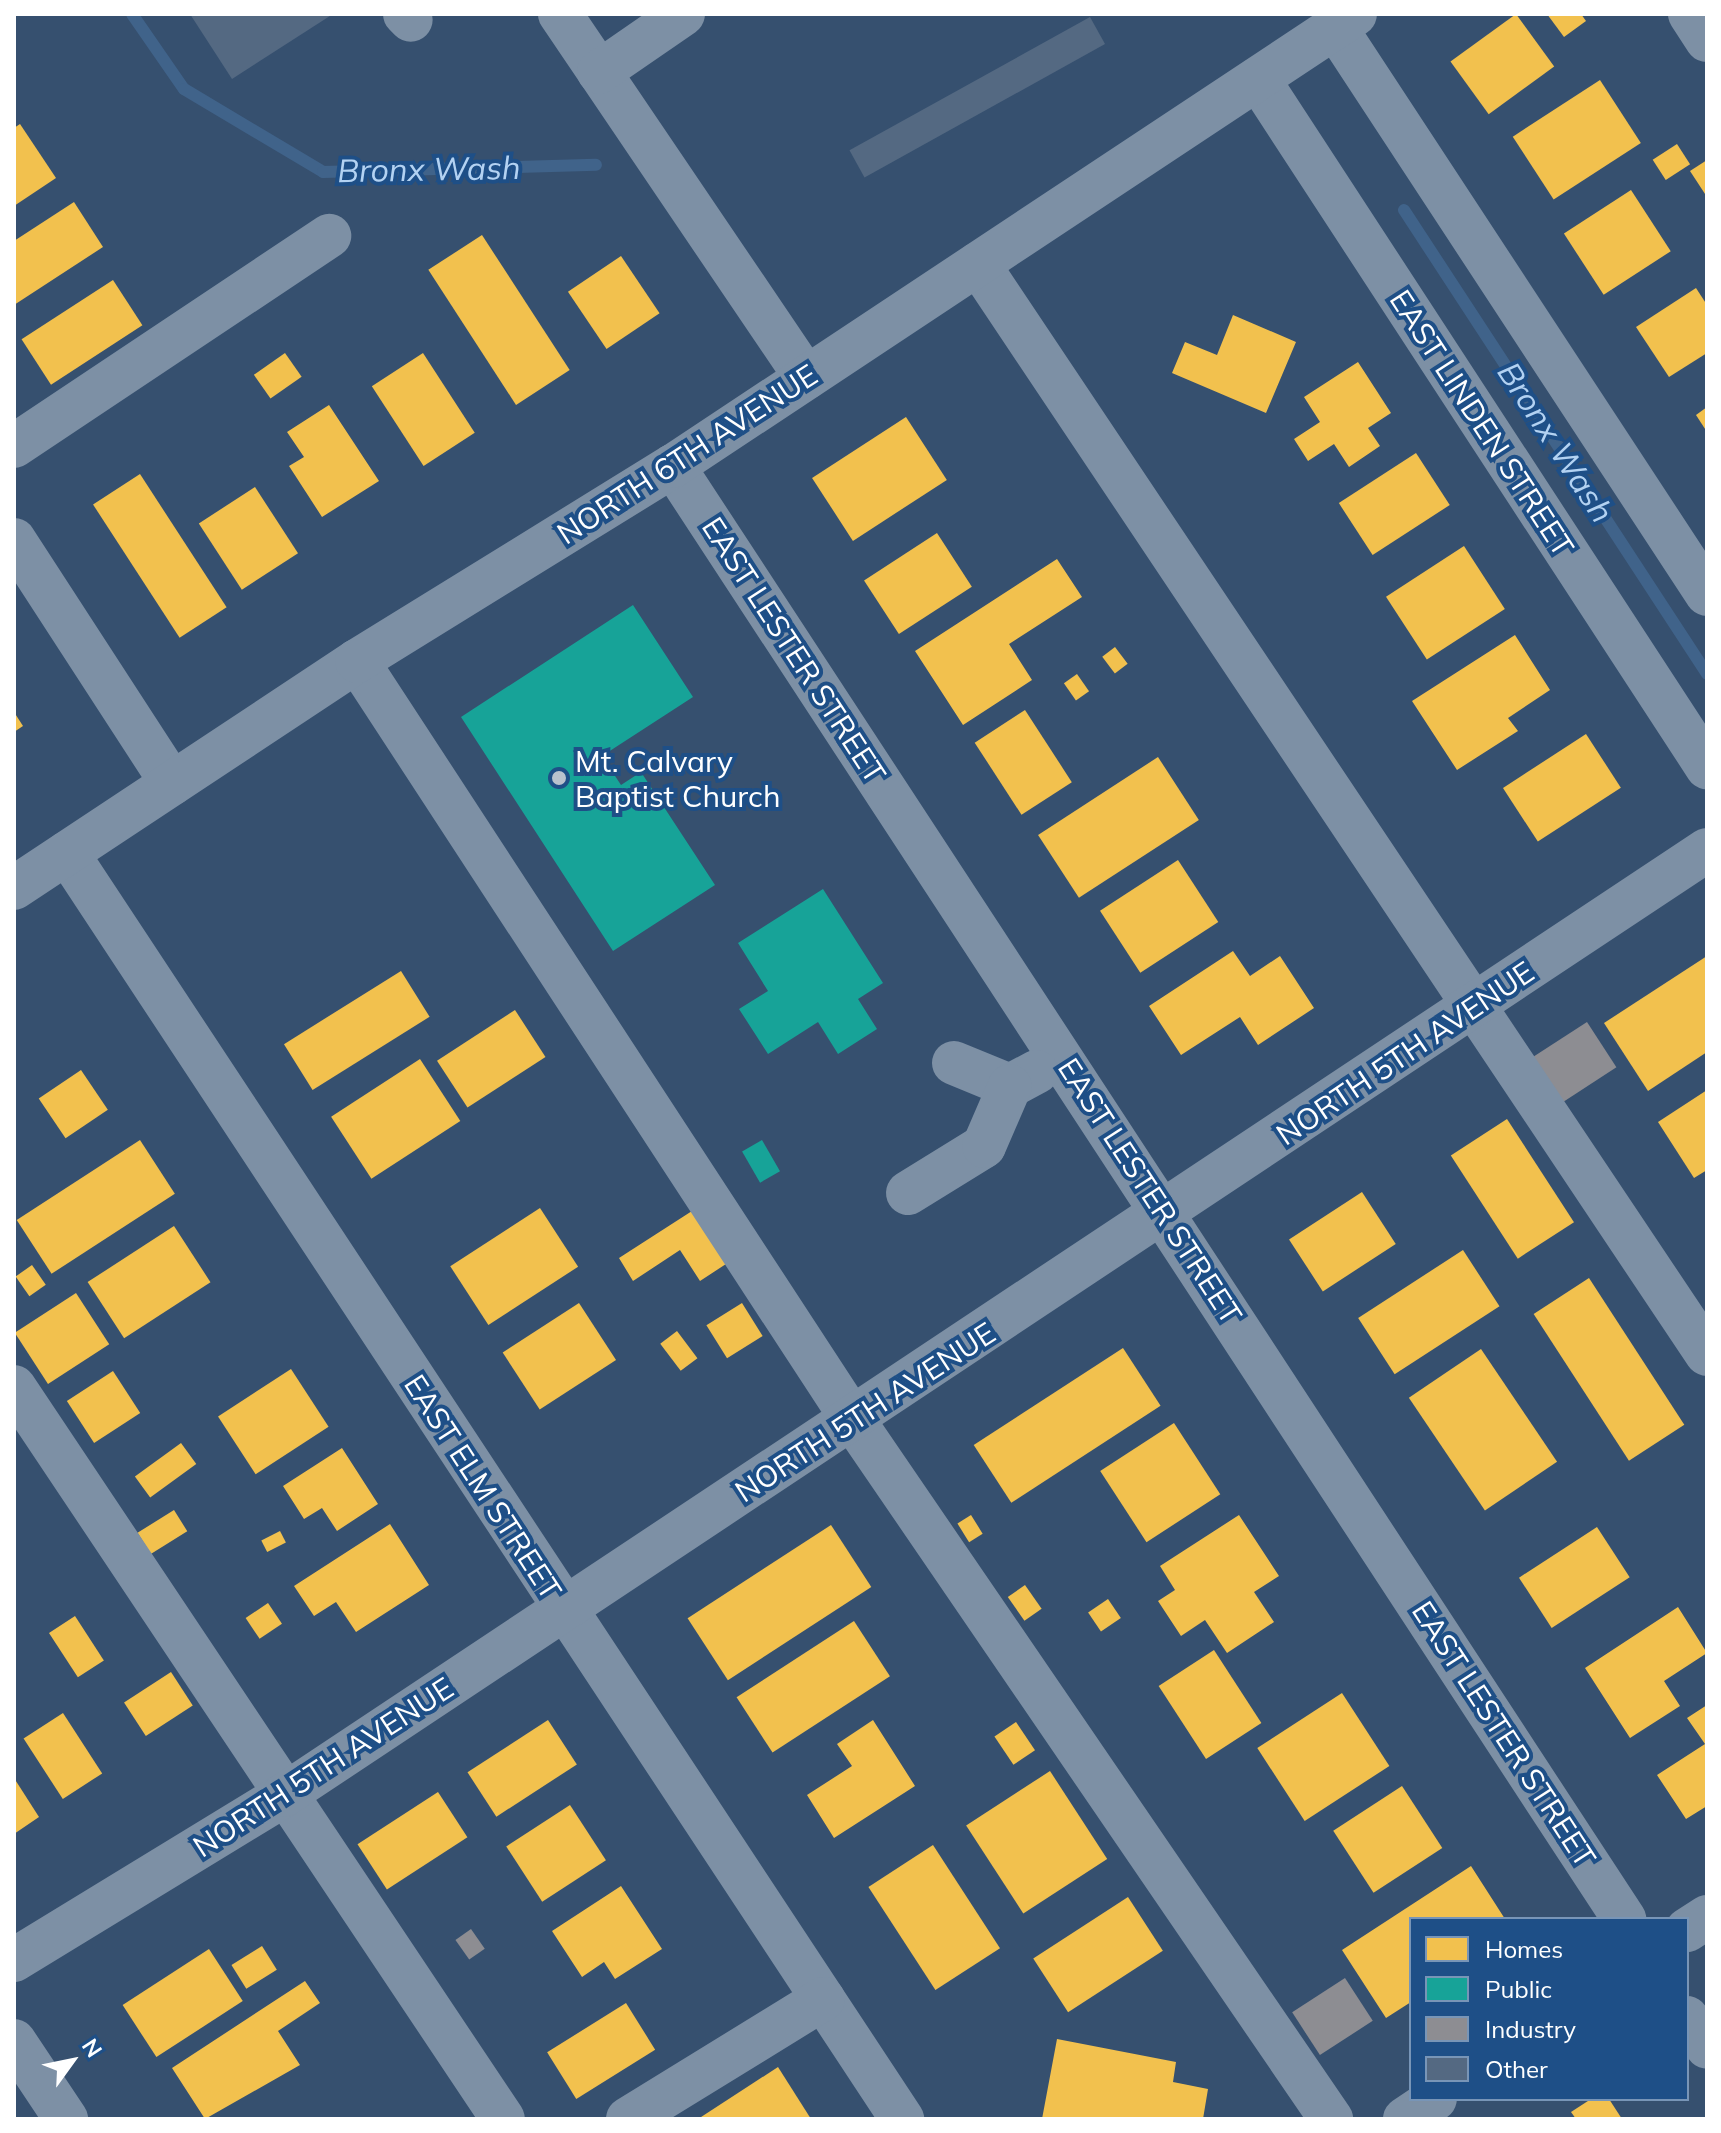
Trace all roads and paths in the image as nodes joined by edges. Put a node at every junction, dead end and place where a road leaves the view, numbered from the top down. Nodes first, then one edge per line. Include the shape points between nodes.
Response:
1 (560, 14) edge
2 (683, 14) edge
3 (1690, 14) edge
4 (1345, 21) edge
5 (1707, 40) edge
6 (599, 72) junction
7 (1258, 79) junction
8 (329, 236) dead end
9 (978, 264) junction
10 (806, 378) junction
11 (14, 446) edge
12 (673, 466) junction
13 (14, 540) edge
14 (1707, 594) edge
15 (357, 661) junction
16 (1707, 767) edge
17 (172, 783) junction
18 (1707, 850) edge
19 (67, 853) junction
20 (14, 888) edge
21 (1477, 1005) junction
22 (1062, 1057) junction
23 (954, 1063) dead end
24 (1010, 1086) junction
25 (908, 1193) dead end
26 (1166, 1214) junction
27 (1707, 1354) edge
28 (14, 1387) edge
29 (853, 1420) junction
30 (564, 1610) junction
31 (284, 1795) junction
32 (1623, 1917) edge
33 (1707, 1917) edge
34 (1689, 1929) edge
35 (14, 1960) edge
36 (823, 1999) junction
37 (1689, 2021) edge
38 (14, 2041) edge
39 (1707, 2047) edge
40 (1432, 2101) edge
41 (66, 2119) edge
42 (503, 2119) edge
43 (628, 2119) edge
44 (902, 2119) edge
45 (1331, 2119) edge
46 (1405, 2119) edge

1 - 6 street
2 - 6 street
3 - 5 street
4 - 7 street, NORTH 6TH AVENUE
4 - 14 street
6 - 10 street
7 - 9 street, NORTH 6TH AVENUE
7 - 16 street, EAST LINDEN STREET
8 - 11 street
9 - 10 street, NORTH 6TH AVENUE
9 - 21 street
10 - 12 street, NORTH 6TH AVENUE
12 - 15 street, NORTH 6TH AVENUE
12 - 22 street, EAST LESTER STREET
13 - 17 street
15 - 17 street, NORTH 6TH AVENUE
15 - 29 street
17 - 19 street, NORTH 6TH AVENUE
18 - 21 street, NORTH 5TH AVENUE
19 - 20 street, NORTH 6TH AVENUE
19 - 30 street, EAST ELM STREET
21 - 26 street, NORTH 5TH AVENUE
21 - 27 street
22 - 24 street
22 - 26 street, EAST LESTER STREET
23 - 24 street
24 - 25 street via 984,1146
26 - 29 street, NORTH 5TH AVENUE
26 - 32 street, EAST LESTER STREET
28 - 31 street
29 - 30 street, NORTH 5TH AVENUE
29 - 45 street
30 - 31 street, NORTH 5TH AVENUE
30 - 36 street, EAST ELM STREET
31 - 35 street, NORTH 5TH AVENUE
31 - 42 street
33 - 34 street
36 - 43 street
36 - 44 street, EAST ELM STREET
37 - 39 street
38 - 41 street
40 - 46 street

